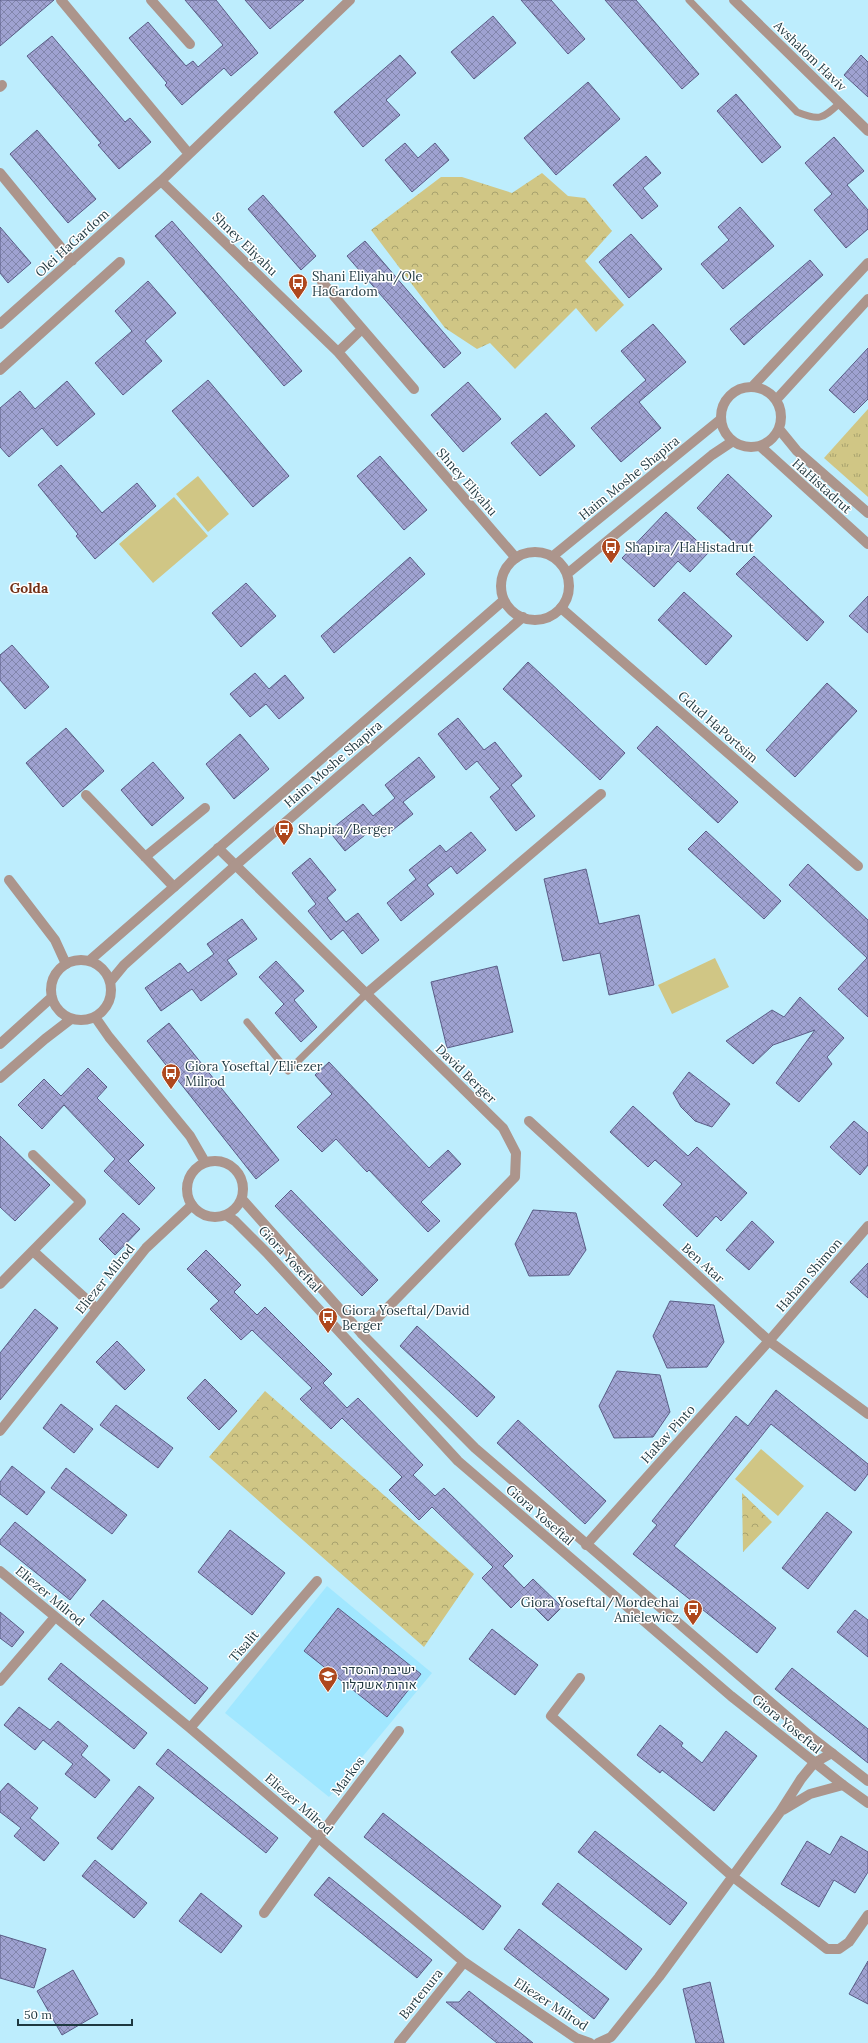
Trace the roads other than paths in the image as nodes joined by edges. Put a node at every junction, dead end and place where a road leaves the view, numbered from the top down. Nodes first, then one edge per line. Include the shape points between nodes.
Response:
1 (61, 0) edge
2 (151, 0) edge
3 (350, 0) edge
4 (689, 0) edge
5 (734, 0) edge
6 (190, 44) dead end
7 (840, 103) junction
8 (868, 131) edge
9 (189, 154) junction
10 (0, 173) edge
11 (161, 181) junction
12 (72, 261) junction
13 (120, 262) dead end
14 (868, 264) edge
15 (322, 282) dead end
16 (868, 299) edge
17 (0, 324) edge
18 (362, 329) junction
19 (338, 352) junction
20 (0, 370) edge
21 (753, 386) junction
22 (414, 389) dead end
23 (776, 400) junction
24 (721, 419) junction
25 (779, 429) junction
26 (732, 441) junction
27 (760, 446) junction
28 (868, 513) edge
29 (868, 544) edge
30 (553, 556) junction
31 (516, 558) junction
32 (567, 574) junction
33 (504, 600) junction
34 (561, 608) junction
35 (523, 618) junction
36 (601, 794) dead end
37 (86, 795) dead end
38 (205, 808) dead end
39 (218, 848) junction
40 (145, 857) junction
41 (236, 865) junction
42 (858, 866) dead end
43 (9, 880) dead end
44 (174, 887) junction
45 (89, 961) junction
46 (66, 964) junction
47 (110, 982) junction
48 (366, 994) junction
49 (52, 997) junction
50 (96, 1017) junction
51 (72, 1019) junction
52 (247, 1022) dead end
53 (0, 1044) edge
54 (0, 1078) edge
55 (529, 1121) dead end
56 (33, 1155) dead end
57 (205, 1162) junction
58 (242, 1199) junction
59 (192, 1205) junction
60 (226, 1215) junction
61 (868, 1226) edge
62 (33, 1251) junction
63 (0, 1284) edge
64 (97, 1310) junction
65 (362, 1334) junction
66 (769, 1341) junction
67 (868, 1414) edge
68 (0, 1431) edge
69 (586, 1545) junction
70 (0, 1571) edge
71 (316, 1581) dead end
72 (55, 1617) junction
73 (580, 1678) dead end
74 (0, 1681) edge
75 (190, 1728) junction
76 (399, 1731) dead end
77 (832, 1753) junction
78 (814, 1763) junction
79 (868, 1781) edge
80 (843, 1785) junction
81 (868, 1803) edge
82 (780, 1812) junction
83 (318, 1838) junction
84 (732, 1876) junction
85 (264, 1913) dead end
86 (868, 1915) edge
87 (464, 1962) junction
88 (399, 2043) edge
89 (590, 2043) edge
90 (598, 2043) edge

1 - 9 street
2 - 6 street
3 - 9 street
4 - 7 lane via 797,112 812,118 826,116
5 - 7 street, Avshalom Haviv
7 - 8 street, Avshalom Haviv
9 - 11 street
10 - 12 street
11 - 12 street, Olei HaGardom
11 - 19 street, Shney Eliyahu
12 - 17 street, Olei HaGardom
13 - 20 street
14 - 21 street
15 - 18 street
16 - 23 street
18 - 19 street
18 - 22 street
19 - 31 street, Shney Eliyahu
21 - 23 street via 770,393
21 - 24 street via 733,392 726,399
23 - 25 street via 782,419
24 - 26 street
24 - 30 street, Haim Moshe Shapira
25 - 27 street via 774,437
25 - 28 street, HaHistadrut via 797,451
26 - 27 street via 746,446
26 - 32 street
27 - 29 street, HaHistadrut
30 - 31 street via 544,552 534,552
30 - 32 street
31 - 33 street via 504,572
32 - 34 street via 569,592
33 - 35 street via 512,611
33 - 39 street, Haim Moshe Shapira
34 - 35 street via 543,619
34 - 42 street, Gdud HaPortsim
35 - 41 street, Haim Moshe Shapira
36 - 48 street
37 - 40 street
38 - 40 street
39 - 41 street, David Berger
39 - 44 street, Haim Moshe Shapira
40 - 44 street
41 - 47 street, Haim Moshe Shapira via 124,965
41 - 48 street, David Berger
43 - 46 street via 55,940
44 - 45 street, Haim Moshe Shapira
45 - 46 street via 81,960
45 - 47 street via 102,969
46 - 49 street via 52,982
47 - 50 street via 107,1006
48 - 52 lane via 288,1071
48 - 65 street, David Berger via 503,1128 516,1153 515,1177
49 - 51 street via 59,1011
49 - 53 street
50 - 51 street
50 - 57 street via 109,1037 190,1136
51 - 54 street
55 - 66 street, Ben Atar
56 - 62 street via 81,1202
57 - 58 street via 224,1162 238,1172 243,1186
57 - 59 street via 188,1180 188,1198
58 - 60 street via 238,1206
58 - 65 street, Giora Yoseftal
59 - 60 street via 204,1215
59 - 64 street, Eliezer Milrod via 146,1248
60 - 78 street, Giora Yoseftal via 268,1254 458,1461 731,1696
61 - 66 street, Haham Shimon
62 - 63 street
62 - 64 street
64 - 68 street, Eliezer Milrod
65 - 69 street, Giora Yoseftal via 475,1448
66 - 67 street, Ben Atar
66 - 69 street, HaRav Pinto
69 - 77 street, Giora Yoseftal
70 - 72 street, Eliezer Milrod
71 - 75 street, Tisalit
72 - 74 street
72 - 75 street, Eliezer Milrod
73 - 84 street via 551,1716
75 - 83 street, Eliezer Milrod
76 - 83 street, Markos
77 - 78 street, Eliezer Milrod
77 - 79 street, Giora Yoseftal
78 - 80 street, Giora Yoseftal
78 - 82 street, Eliezer Milrod
80 - 81 street, Giora Yoseftal
80 - 82 street, Eliezer Milrod via 810,1794
82 - 84 street, Eliezer Milrod
83 - 85 street, Markos
83 - 87 street, Eliezer Milrod
84 - 86 street via 827,1949 839,1949 848,1942
84 - 90 street, Eliezer Milrod via 611,2038
87 - 88 street, Bartenura
87 - 89 street, Eliezer Milrod via 576,2038

